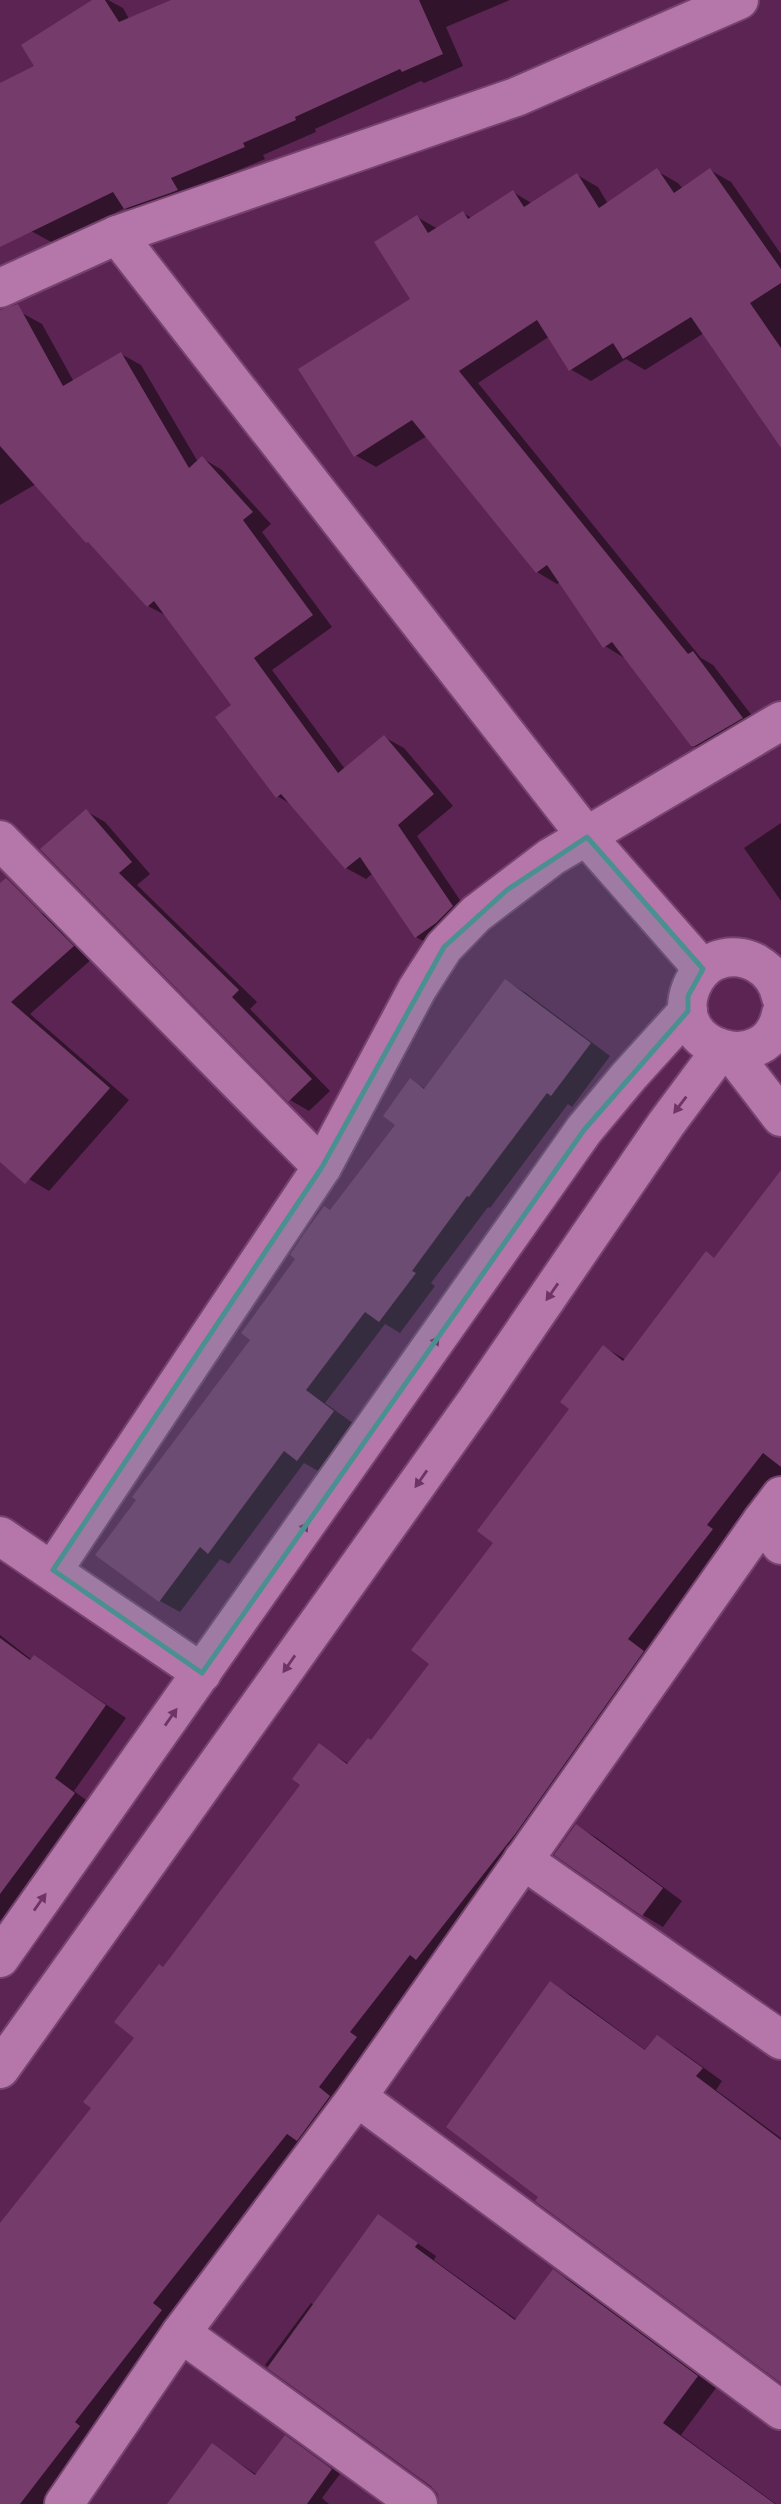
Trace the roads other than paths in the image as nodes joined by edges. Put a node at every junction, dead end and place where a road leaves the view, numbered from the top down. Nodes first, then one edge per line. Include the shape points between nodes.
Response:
1 (738, 0) edge
2 (117, 235) junction
3 (0, 288) edge
4 (781, 721) edge
5 (587, 836) junction
6 (0, 840) edge
7 (769, 955) edge
8 (703, 970) junction
9 (781, 997) edge
10 (688, 1011) junction
11 (781, 1018) edge
12 (726, 1051) junction
13 (781, 1117) edge
14 (322, 1167) junction
15 (775, 1521) edge
16 (0, 1536) edge
17 (53, 1570) junction
18 (202, 1673) junction
19 (523, 1860) junction
20 (0, 1958) edge
21 (781, 2039) edge
22 (0, 2069) edge
23 (357, 2097) junction
24 (181, 2333) junction
25 (781, 2410) edge
26 (64, 2504) edge
27 (418, 2504) edge

1 - 2 street via 516,97
2 - 3 street
2 - 5 street
4 - 5 street
5 - 8 street
5 - 14 street via 551,857 476,914 444,947
6 - 14 street
7 - 8 street via 715,961
7 - 9 street via 770,973
8 - 10 street via 688,996
10 - 12 street via 705,1042
18 -> 10 street via 584,1130
11 - 12 street via 761,1044 748,1051
12 - 13 street
12 -> 22 street via 666,1124 477,1400
14 - 17 street
15 - 19 street
16 - 17 street
17 - 18 street
20 -> 18 street
19 - 21 street
19 - 23 street
23 - 24 street
23 - 25 street
24 - 26 street
24 - 27 street

